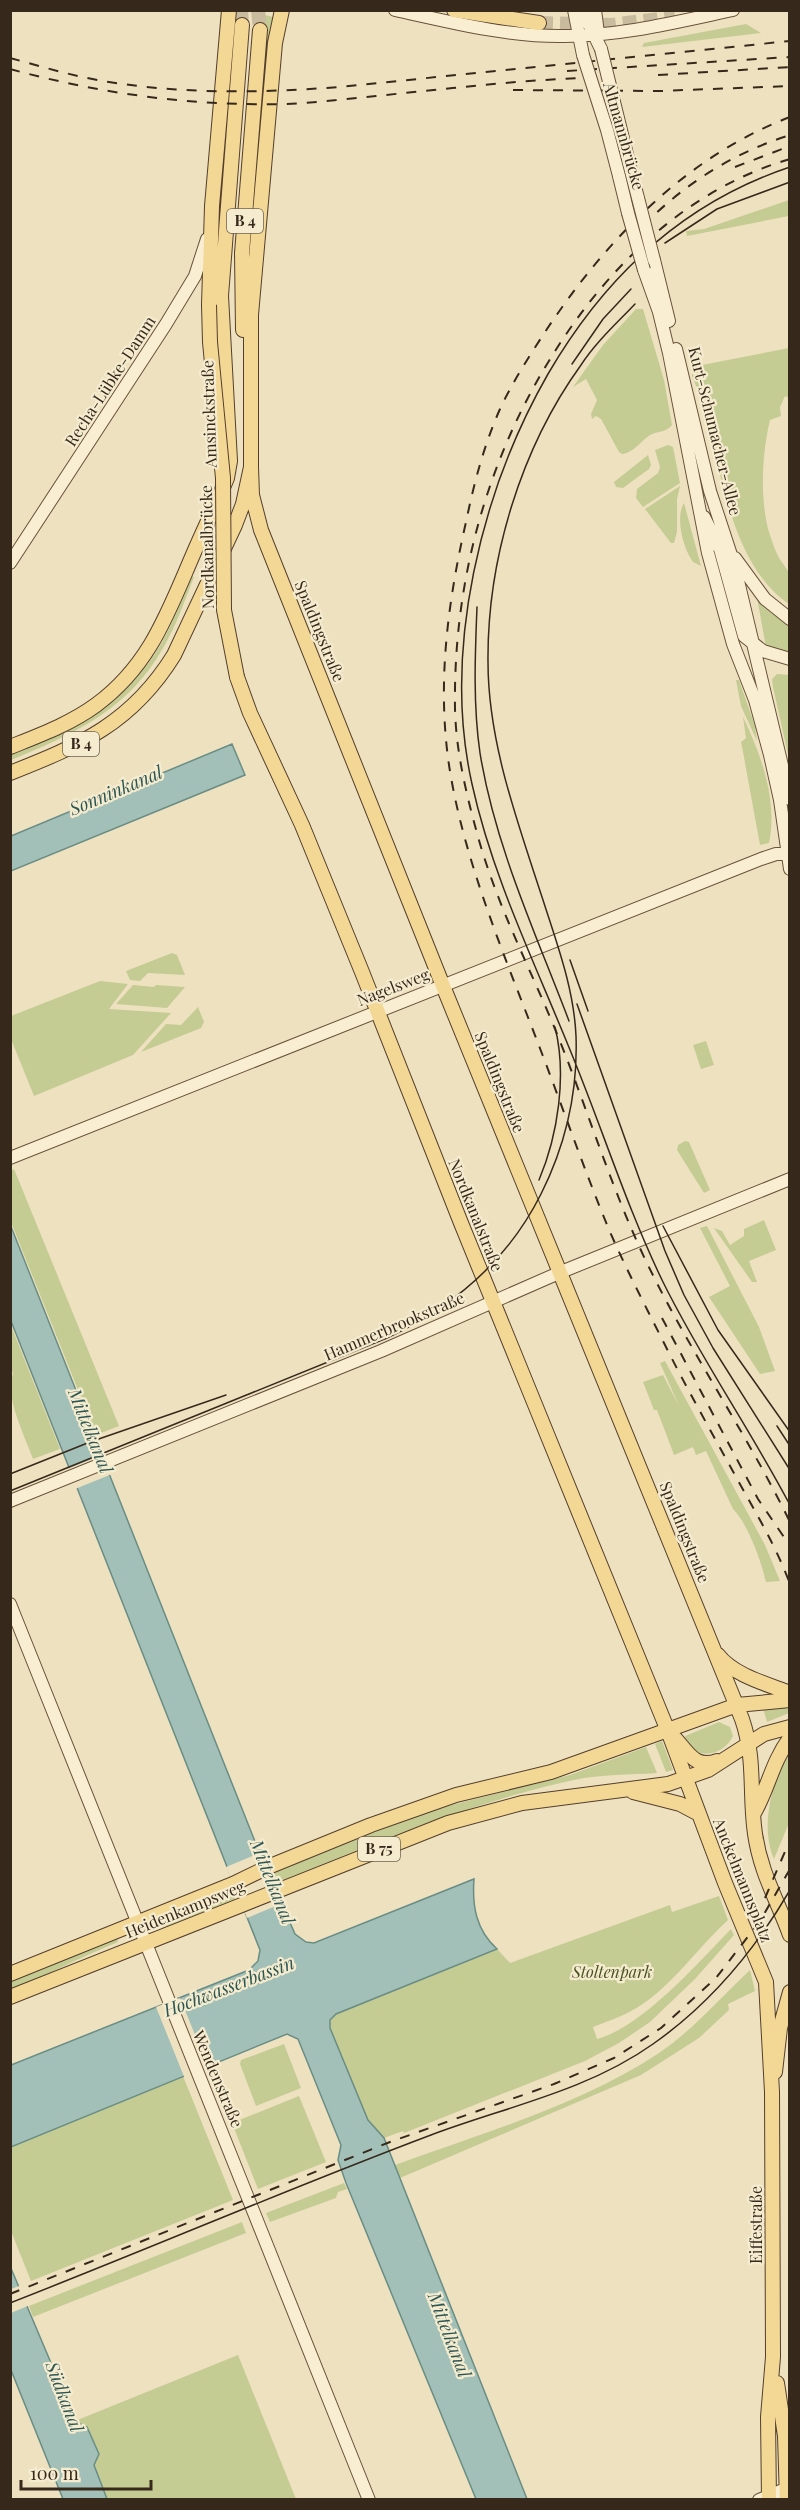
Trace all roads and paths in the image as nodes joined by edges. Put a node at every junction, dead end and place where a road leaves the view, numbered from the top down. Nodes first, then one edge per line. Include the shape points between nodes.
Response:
1 (229, 10) edge
2 (395, 10) edge
3 (454, 10) edge
4 (594, 10) edge
5 (733, 10) edge
6 (281, 12) edge
7 (578, 13) edge
8 (539, 23) tunnel mouth
9 (242, 25) tunnel mouth
10 (260, 30) tunnel mouth
11 (596, 34) junction
12 (578, 35) junction
13 (212, 206) junction
14 (224, 238) junction
15 (654, 260) joint
16 (644, 270) joint
17 (209, 305) junction
18 (250, 412) junction
19 (251, 467) junction
20 (701, 511) junction
21 (728, 546) junction
22 (10, 563) edge
23 (789, 620) edge
24 (753, 645) junction
25 (789, 659) edge
26 (250, 713) joint
27 (10, 747) edge
28 (10, 773) edge
29 (789, 799) edge
30 (789, 854) edge
31 (789, 869) edge
32 (443, 986) junction
33 (378, 1011) junction
34 (10, 1158) edge
35 (789, 1179) edge
36 (561, 1272) junction
37 (494, 1301) junction
38 (10, 1501) edge
39 (10, 1605) edge
40 (715, 1652) junction
41 (789, 1693) edge
42 (789, 1700) edge
43 (737, 1705) junction
44 (789, 1727) edge
45 (668, 1731) junction
46 (789, 1738) edge
47 (750, 1742) junction
48 (723, 1759) junction
49 (686, 1779) junction
50 (629, 1791) junction
51 (699, 1815) junction
52 (753, 1815) junction
53 (137, 1923) junction
54 (788, 1931) edge
55 (145, 1943) junction
56 (10, 1974) edge
57 (789, 1992) edge
58 (767, 1993) joint
59 (10, 1997) edge
60 (786, 2014) edge
61 (772, 2092) junction
62 (773, 2357) junction
63 (788, 2492) edge
64 (766, 2498) edge
65 (369, 2499) edge

1 - 13 main road
2 - 12 main road via 503,32
3 - 8 main road
4 - 11 main road, Altmannbrücke
5 - 11 main road
6 - 18 main road via 254,279
7 - 11 main road
7 - 12 main road, Altmannbrücke
9 - 14 main road, Amsinckstraße / B 4
10 - 18 main road, B 4 via 241,289
11 - 12 main road
11 - 15 main road, Altmannbrücke, bridge
12 - 16 main road, Altmannbrücke, bridge
13 - 17 main road, Nordkanalbrücke
13 - 22 main road, Recha-Lübke-Damm via 205,250 195,276
14 - 17 main road, Nordkanalbrücke
14 - 27 main road, Amsinckstraße / B 4 via 221,310 230,461 208,524 159,632 134,670 86,712
15 - 21 main road, Kurt-Schumacher-Allee via 705,471
16 - 20 main road, Kurt-Schumacher-Allee via 669,353
17 - 26 main road, Nordkanalbrücke, bridge via 223,478 224,610 237,677
18 - 19 main road, B 4
19 - 28 main road, B 4 via 235,525 162,674 115,722 93,737
19 - 32 main road, Spaldingstraße via 252,495 261,530
20 - 24 main road, Kurt-Schumacher-Allee via 720,549 740,628
20 - 30 main road, Kurt-Schumacher-Allee via 708,553 733,644 766,737
21 - 23 main road via 757,590
21 - 24 main road, Kurt-Schumacher-Allee
24 - 25 main road
24 - 29 main road, Kurt-Schumacher-Allee
26 - 33 main road, Nordkanalstraße via 302,825
30 - 31 main road, Kurt-Schumacher-Allee
30 - 32 main road, Nagelsweg via 774,854
32 - 33 main road, Nagelsweg
32 - 36 main road, Spaldingstraße
33 - 34 main road, Nagelsweg
33 - 37 main road, Nordkanalstraße
35 - 36 main road, Hammerbrookstraße
36 - 37 main road, Hammerbrookstraße
36 - 40 main road, Spaldingstraße
37 - 38 main road, Hammerbrookstraße via 381,1351
37 - 45 main road, Nordkanalstraße
39 - 53 main road, Wendenstraße
40 - 41 main road via 725,1663
40 - 43 main road, Spaldingstraße
42 - 43 main road, B 75
43 - 45 main road, B 75
43 - 47 main road, Anckelmannsplatz
44 - 47 main road, B 75
45 - 48 main road via 693,1760 706,1764
45 - 49 main road, Anckelmannsplatz
45 - 53 main road, Heidenkampsweg / B 75 via 550,1772 445,1799 371,1825
46 - 52 main road
47 - 48 main road, B 75
47 - 52 main road, Anckelmannsplatz
48 - 49 main road, B 75
49 - 50 main road, Heidenkampsweg / B 75
49 - 51 main road, Anckelmannsplatz
50 - 51 main road via 680,1804
50 - 55 main road, Heidenkampsweg / B 75 via 558,1798 483,1812 388,1845
51 - 58 main road, Anckelmannsplatz via 762,1970
52 - 54 main road, Anckelmannsplatz via 764,1877
53 - 55 main road, Wendenstraße
53 - 56 main road, Heidenkampsweg / B 75
55 - 59 main road, Heidenkampsweg / B 75
55 - 65 main road, Wendenstraße
57 - 60 main road, Eiffestraße
58 - 61 main road, Eiffestraße
60 - 61 main road, Eiffestraße
61 - 62 main road, Eiffestraße
62 - 63 main road, Eiffestraße via 785,2436
62 - 64 main road, Eiffestraße
63 - 64 main road

